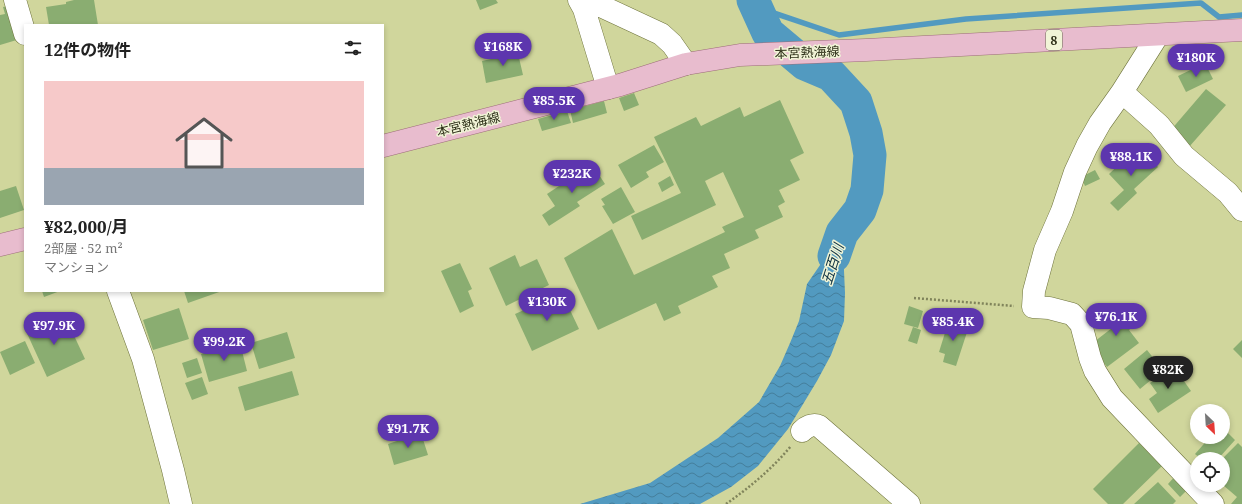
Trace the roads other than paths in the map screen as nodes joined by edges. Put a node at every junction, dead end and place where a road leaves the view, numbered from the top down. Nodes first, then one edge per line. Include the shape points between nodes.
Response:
1 (15, 0) edge
2 (579, 0) edge
3 (588, 0) edge
4 (1242, 30) edge
5 (24, 31) edge
6 (1158, 35) junction
7 (686, 64) junction
8 (608, 88) junction
9 (1122, 92) junction
10 (384, 146) edge
11 (1242, 210) edge
12 (24, 238) edge
13 (0, 245) edge
14 (118, 292) edge
15 (802, 431) road end
16 (181, 504) edge
17 (909, 504) edge
18 (1213, 504) edge

1 - 5 street
2 - 8 street
3 - 7 street via 661,34 672,44
4 - 6 main road, 本宮熱海線 / 8
6 - 7 main road, 本宮熱海線 / 8 via 740,55
6 - 9 street
7 - 8 main road, 本宮熱海線 / 8
8 - 10 main road, 本宮熱海線 / 8
9 - 11 street via 1159,125 1184,156 1228,193
9 - 18 street via 1100,123 1076,172 1045,250 1034,291 1033,307 1072,314 1081,324 1095,371 1112,398
12 - 13 main road
14 - 16 street via 143,359
15 - 17 street via 810,426 819,426

